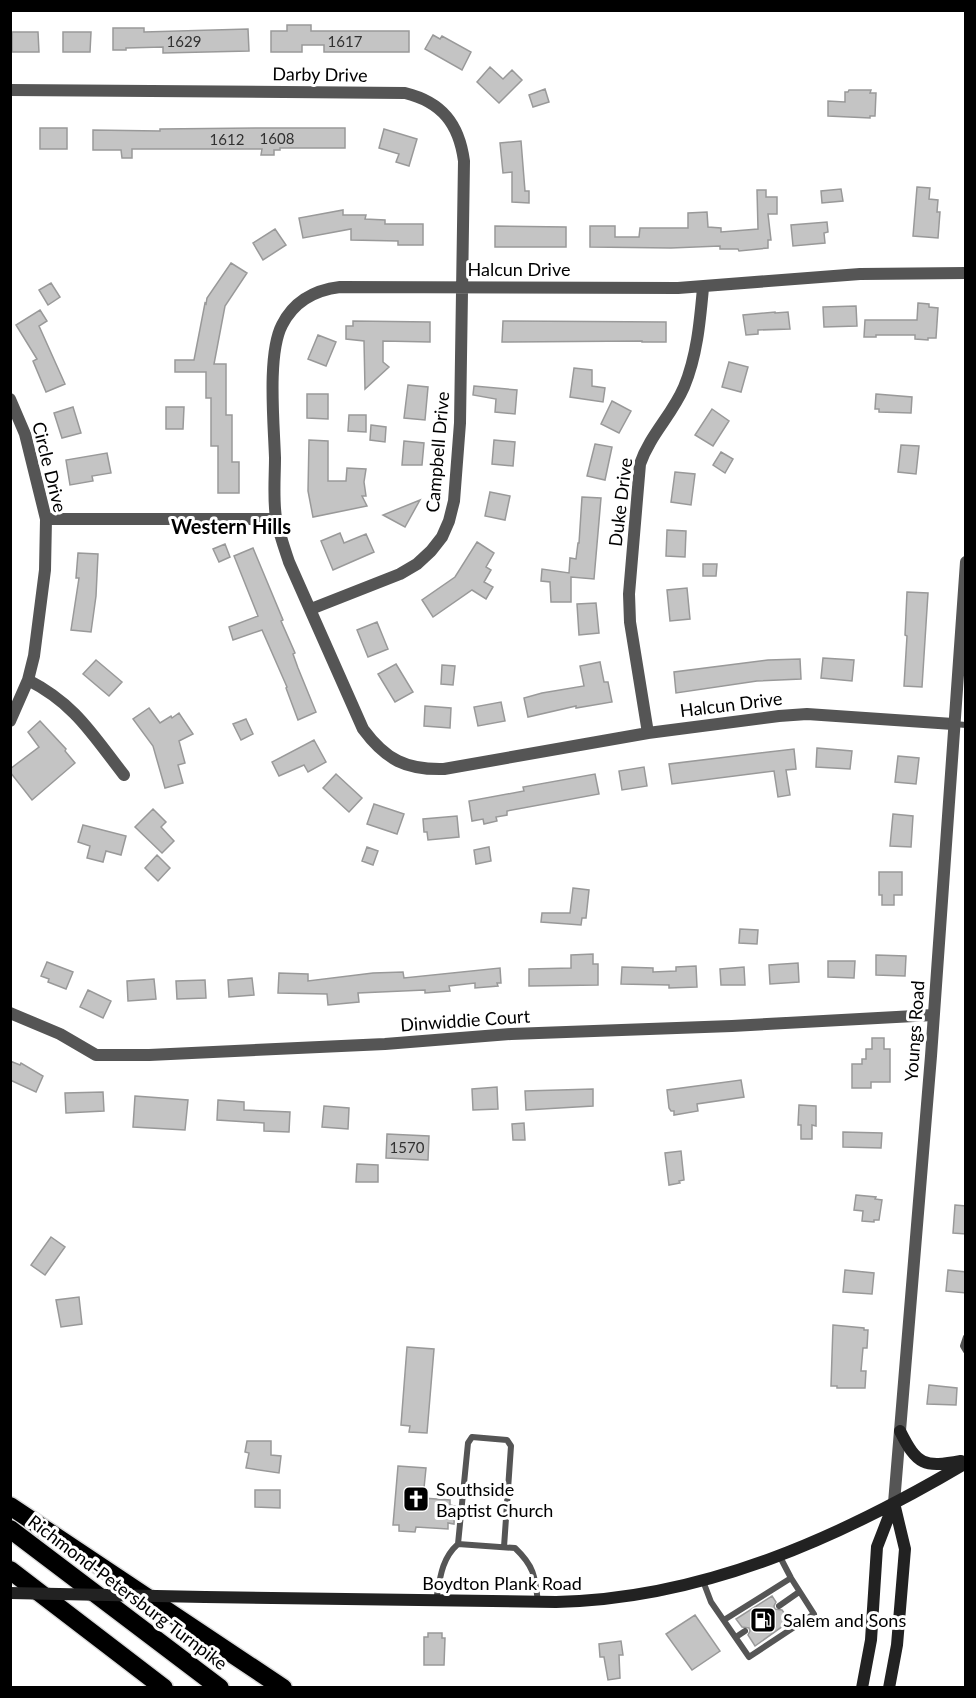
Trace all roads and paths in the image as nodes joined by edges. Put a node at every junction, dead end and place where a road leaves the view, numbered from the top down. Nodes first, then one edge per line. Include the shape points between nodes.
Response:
1 (10, 90) edge
2 (966, 273) edge
3 (463, 287) junction
4 (703, 288) junction
5 (10, 399) edge
6 (46, 519) junction
7 (276, 519) junction
8 (966, 562) edge
9 (311, 609) junction
10 (28, 680) junction
11 (10, 721) edge
12 (959, 724) edge
13 (648, 733) junction
14 (124, 774) dead end
15 (10, 1012) edge
16 (933, 1015) junction
17 (966, 1337) edge
18 (966, 1351) edge
19 (900, 1431) junction
20 (966, 1462) edge
21 (894, 1503) junction
22 (10, 1506) edge
23 (10, 1529) edge
24 (458, 1544) junction
25 (504, 1547) junction
26 (779, 1555) junction
27 (10, 1570) edge
28 (791, 1578) junction
29 (703, 1581) junction
30 (799, 1592) junction
31 (10, 1593) edge
32 (436, 1601) junction
33 (538, 1602) junction
34 (779, 1606) dead end
35 (724, 1620) junction
36 (745, 1631) dead end
37 (735, 1637) junction
38 (164, 1688) edge
39 (220, 1688) edge
40 (283, 1688) edge
41 (862, 1688) edge
42 (889, 1688) edge

1 - 3 street, Darby Drive via 405,93 429,101 450,120 462,146
2 - 4 street, Halcun Drive via 819,276
3 - 4 street, Halcun Drive
3 - 7 street, Halcun Drive via 332,288 312,294 289,313 275,351
3 - 9 street, Campbell Drive via 454,501 442,537 417,564 400,574
4 - 13 street, Duke Drive via 699,331 683,388 646,447 640,464 629,594
5 - 6 street, Circle Drive via 25,434
6 - 7 street
6 - 10 street, Circle Drive via 45,570
7 - 9 street, Halcun Drive
8 - 12 street, Youngs Road
9 - 13 street, Halcun Drive via 363,729 382,752 408,766 444,769
10 - 11 street, Circle Drive
10 - 14 street via 79,716
12 - 13 street, Halcun Drive via 807,714
12 - 16 street, Youngs Road
15 - 16 street, Dinwiddie Court via 96,1055
16 - 19 street, Youngs Road
17 - 18 lane
19 - 20 main road via 910,1451 924,1463
19 - 21 street, Youngs Road
20 - 21 main road, Boydton Plank Road
21 - 26 main road, Boydton Plank Road
21 - 41 main road via 877,1547 871,1640
21 - 42 main road via 905,1548 897,1645
22 - 40 highway
23 - 39 highway, Richmond-Petersburg Turnpike
24 - 25 lane
24 - 25 lane via 468,1443 472,1437 507,1440 511,1446
24 - 32 lane via 442,1564
25 - 33 lane via 515,1548 528,1560 535,1574
26 - 28 lane
26 - 29 main road, Boydton Plank Road
27 - 38 highway
28 - 30 lane
28 - 35 lane
29 - 33 main road, Boydton Plank Road via 595,1602
29 - 35 lane
30 - 34 lane
30 - 37 lane via 813,1614 749,1657
31 - 32 main road, Boydton Plank Road, bridge
32 - 33 main road, Boydton Plank Road
35 - 37 lane
36 - 37 lane

